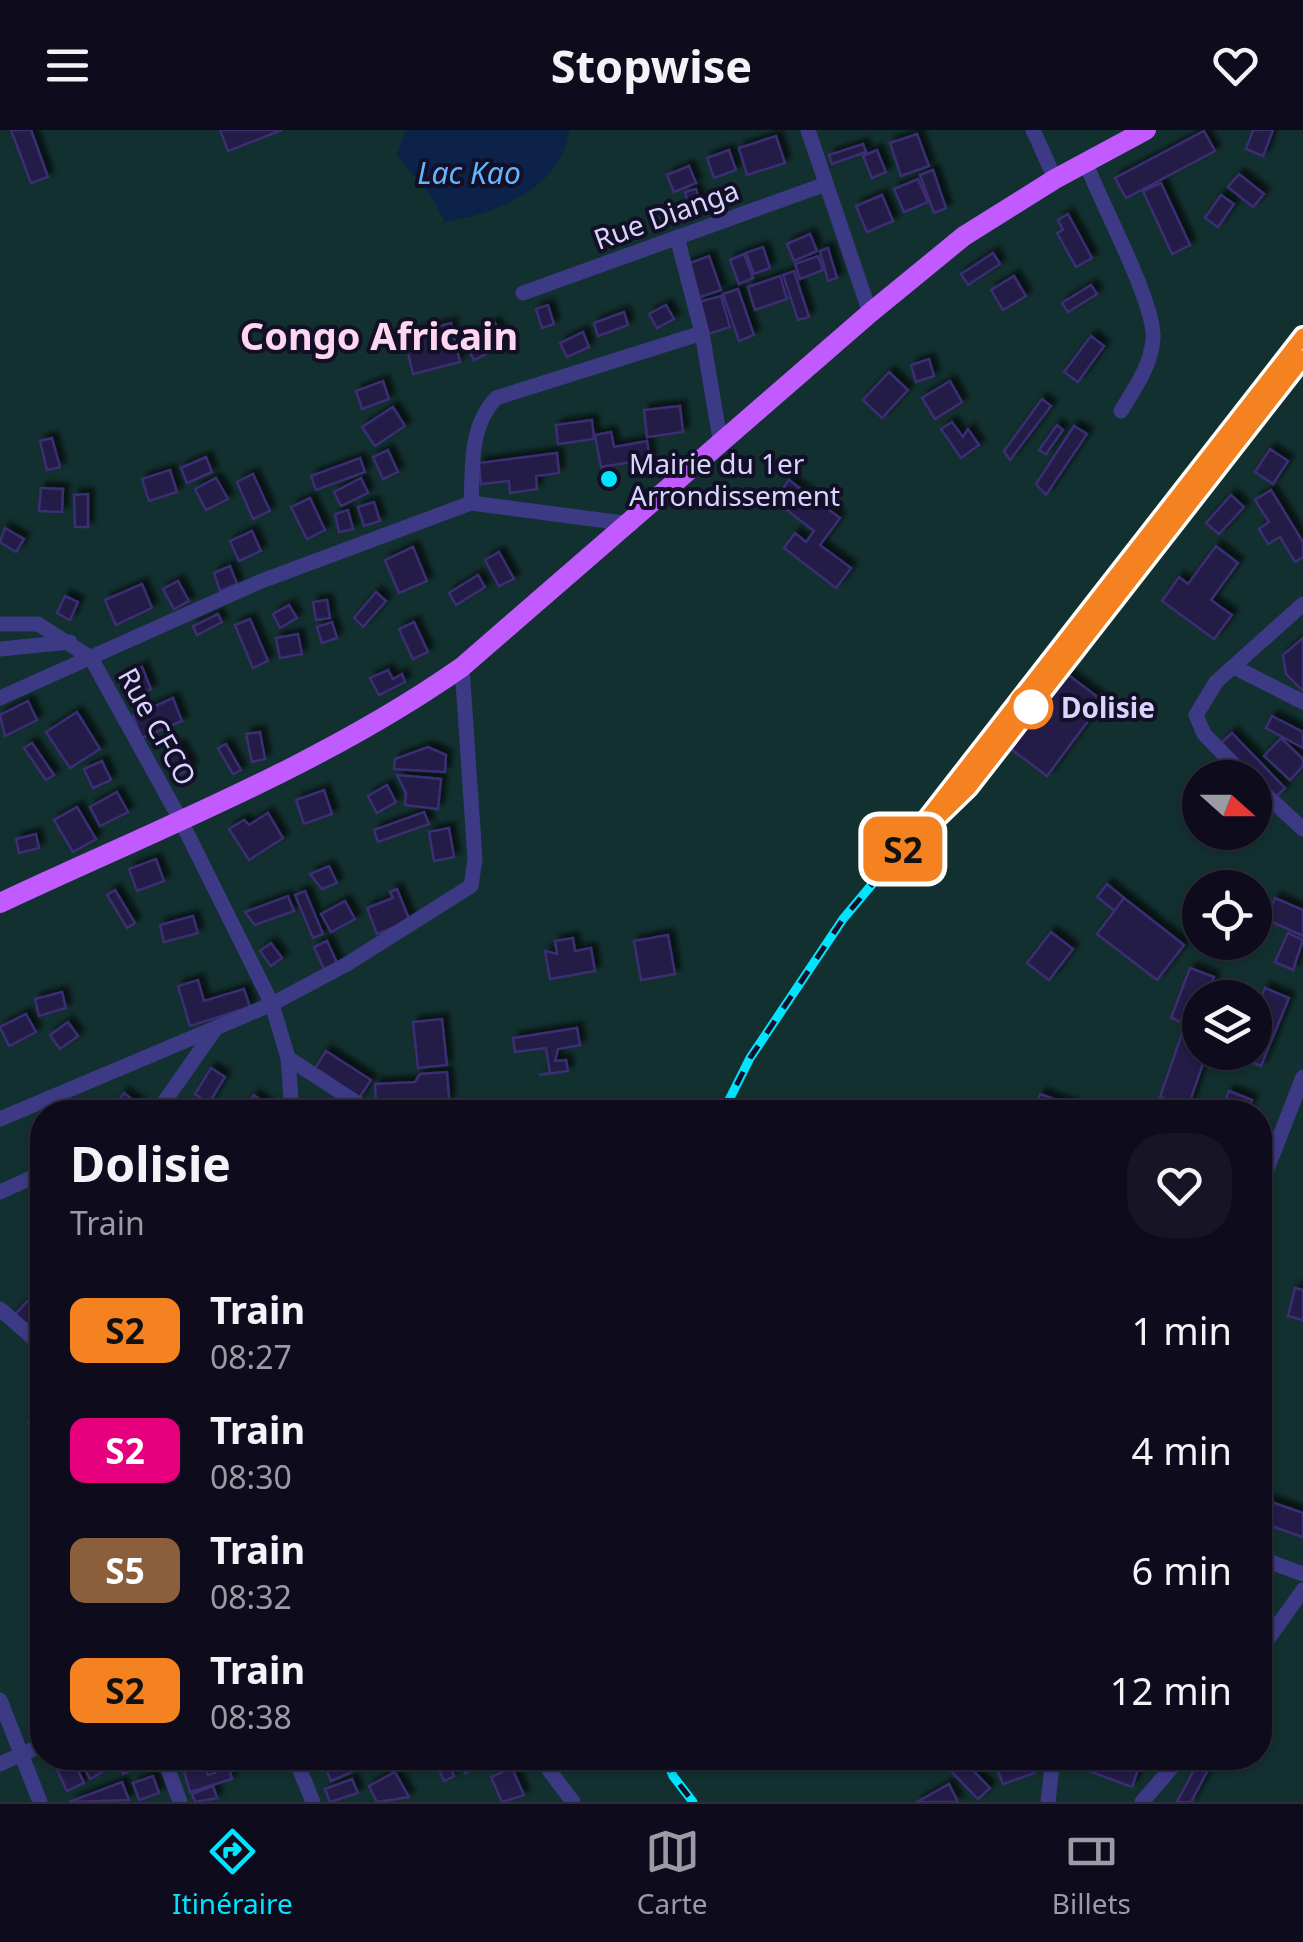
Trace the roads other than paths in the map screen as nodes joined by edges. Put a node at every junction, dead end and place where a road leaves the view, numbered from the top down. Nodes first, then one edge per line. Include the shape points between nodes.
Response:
1 (808, 130) edge
2 (1033, 130) edge
3 (1146, 130) edge
4 (1086, 163) junction
5 (1056, 179) junction
6 (826, 184) junction
7 (678, 237) junction
8 (523, 293) dead end
9 (870, 313) junction
10 (702, 333) junction
11 (1121, 411) dead end
12 (721, 445) junction
13 (471, 503) junction
14 (630, 524) junction
15 (1303, 604) edge
16 (0, 624) edge
17 (70, 642) junction
18 (0, 650) edge
19 (92, 658) junction
20 (462, 667) junction
21 (1234, 667) junction
22 (0, 698) edge
23 (1303, 702) edge
24 (1229, 760) edge
25 (1272, 801) edge
26 (180, 818) junction
27 (1303, 829) edge
28 (0, 903) edge
29 (272, 1004) junction
30 (214, 1031) junction
31 (288, 1058) junction
32 (1303, 1077) edge
33 (44, 1100) edge
34 (165, 1100) edge
35 (291, 1100) edge
36 (353, 1100) edge
37 (30, 1106) edge
38 (0, 1118) edge
39 (1272, 1156) edge
40 (30, 1179) edge
41 (0, 1192) edge
42 (0, 1309) edge
43 (30, 1335) edge
44 (1272, 1562) edge
45 (1303, 1574) edge
46 (1303, 1590) edge
47 (1272, 1633) edge
48 (0, 1700) edge
49 (30, 1751) edge
50 (21, 1756) junction
51 (0, 1764) edge
52 (168, 1770) edge
53 (301, 1770) edge
54 (549, 1770) edge
55 (1052, 1770) edge
56 (1170, 1770) edge
57 (40, 1802) edge
58 (180, 1802) edge
59 (313, 1802) edge
60 (573, 1802) edge
61 (1048, 1802) edge
62 (1142, 1802) edge

1 - 6 street
2 - 5 street
3 - 4 main road
4 - 5 main road
4 - 11 street via 1144,294 1154,337 1146,368
5 - 9 main road via 964,236
6 - 7 street, Rue Dianga
6 - 9 street
7 - 8 street, Rue Dianga
7 - 10 street
9 - 12 main road
10 - 12 street
10 - 13 street via 496,398 475,432
12 - 14 main road
13 - 14 street
13 - 19 street via 258,582
14 - 20 main road
15 - 21 street
16 - 17 street via 38,624
17 - 18 street
17 - 19 street
19 - 22 street
19 - 26 street, Rue CFCO
20 - 26 main road via 318,753
20 - 29 street via 476,859 471,886
21 - 23 street
21 - 24 street via 1203,698 1196,716
25 - 27 street
26 - 28 main road
26 - 29 street, Rue CFCO
29 - 30 street
29 - 31 street, Rue CFCO
30 - 33 street
30 - 34 street
31 - 35 street, Rue CFCO
31 - 36 street
32 - 39 street
37 - 38 street
40 - 41 street
42 - 43 street
44 - 45 street
46 - 47 street
48 - 50 street
49 - 50 street
50 - 51 street
50 - 57 street
52 - 58 street
53 - 59 street
54 - 60 street
55 - 61 street
56 - 62 street

